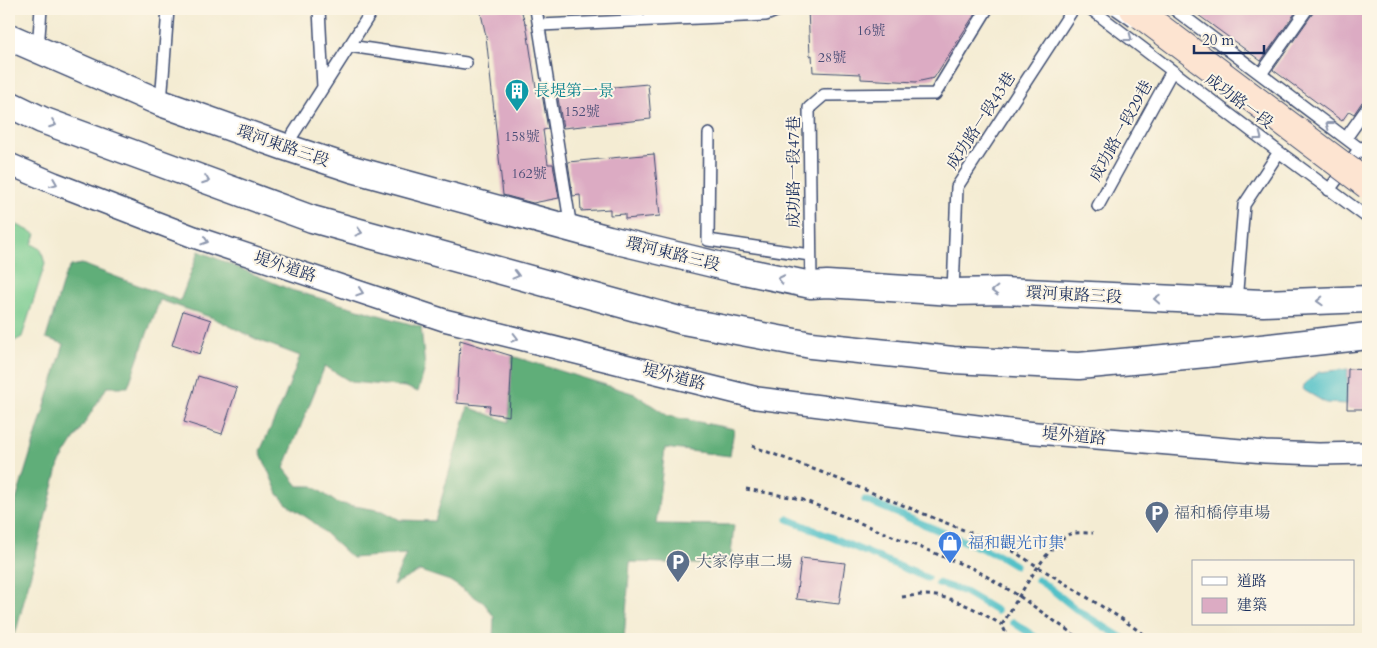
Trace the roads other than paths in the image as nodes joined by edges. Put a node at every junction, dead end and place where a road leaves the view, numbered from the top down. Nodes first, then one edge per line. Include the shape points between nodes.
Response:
1 (41, 9) edge
2 (168, 9) edge
3 (319, 9) edge
4 (373, 9) edge
5 (536, 9) edge
6 (778, 9) edge
7 (987, 9) edge
8 (1073, 9) edge
9 (1091, 9) edge
10 (1116, 9) edge
11 (1134, 9) edge
12 (1307, 9) edge
13 (1177, 10) edge
14 (657, 14) edge
15 (540, 25) junction
16 (9, 37) edge
17 (349, 46) junction
18 (38, 50) junction
19 (466, 64) dead end
20 (1172, 71) junction
21 (1261, 74) junction
22 (323, 87) junction
23 (161, 103) junction
24 (9, 104) edge
25 (1368, 107) edge
26 (709, 134) dead end
27 (1346, 138) junction
28 (285, 147) junction
29 (1366, 150) edge
30 (1279, 152) junction
31 (9, 164) edge
32 (1368, 185) edge
33 (1329, 190) junction
34 (1368, 198) edge
35 (1098, 206) dead end
36 (1368, 218) edge
37 (571, 228) junction
38 (810, 255) junction
39 (811, 285) junction
40 (953, 292) junction
41 (1368, 299) edge
42 (1236, 302) junction
43 (1368, 336) edge
44 (1368, 453) edge

1 - 18 lane
2 - 23 lane
3 - 22 lane
4 - 17 lane
5 - 15 lane
6 - 14 lane via 766,15
7 - 38 lane, 成功路一段47巷 via 935,94 824,95 809,108
8 - 40 lane, 成功路一段43巷 via 957,188
9 -> 20 lane, 成功路一段
10 - 34 lane, bridge
11 - 32 main road, bridge
12 - 21 lane
13 - 21 lane
14 - 15 lane
15 - 37 lane
16 - 18 street, 環河東路三段
17 - 19 lane
17 - 22 lane
18 - 23 street, 環河東路三段
20 -> 30 lane, 成功路一段
20 - 35 lane, 成功路一段29巷
27 -> 21 lane
22 - 28 lane
23 - 28 street, 環河東路三段
24 -> 43 street via 42,120 312,219 683,321 811,346 953,360 1079,366
25 - 27 lane
26 - 38 lane via 708,240
27 - 29 lane
28 - 37 street, 環河東路三段 via 352,169
29 - 33 lane
30 - 33 lane, 成功路一段
30 - 42 lane via 1244,206
31 -> 44 street, 堤外道路 via 194,237 444,320 756,398 1025,432 1266,452
33 - 36 lane, 成功路一段
39 -> 37 street, 環河東路三段 via 734,270
38 - 39 lane, 成功路一段47巷
39 - 40 street, 環河東路三段
42 -> 40 street, 環河東路三段 via 1003,291
41 -> 42 street, 環河東路三段 via 1263,304

